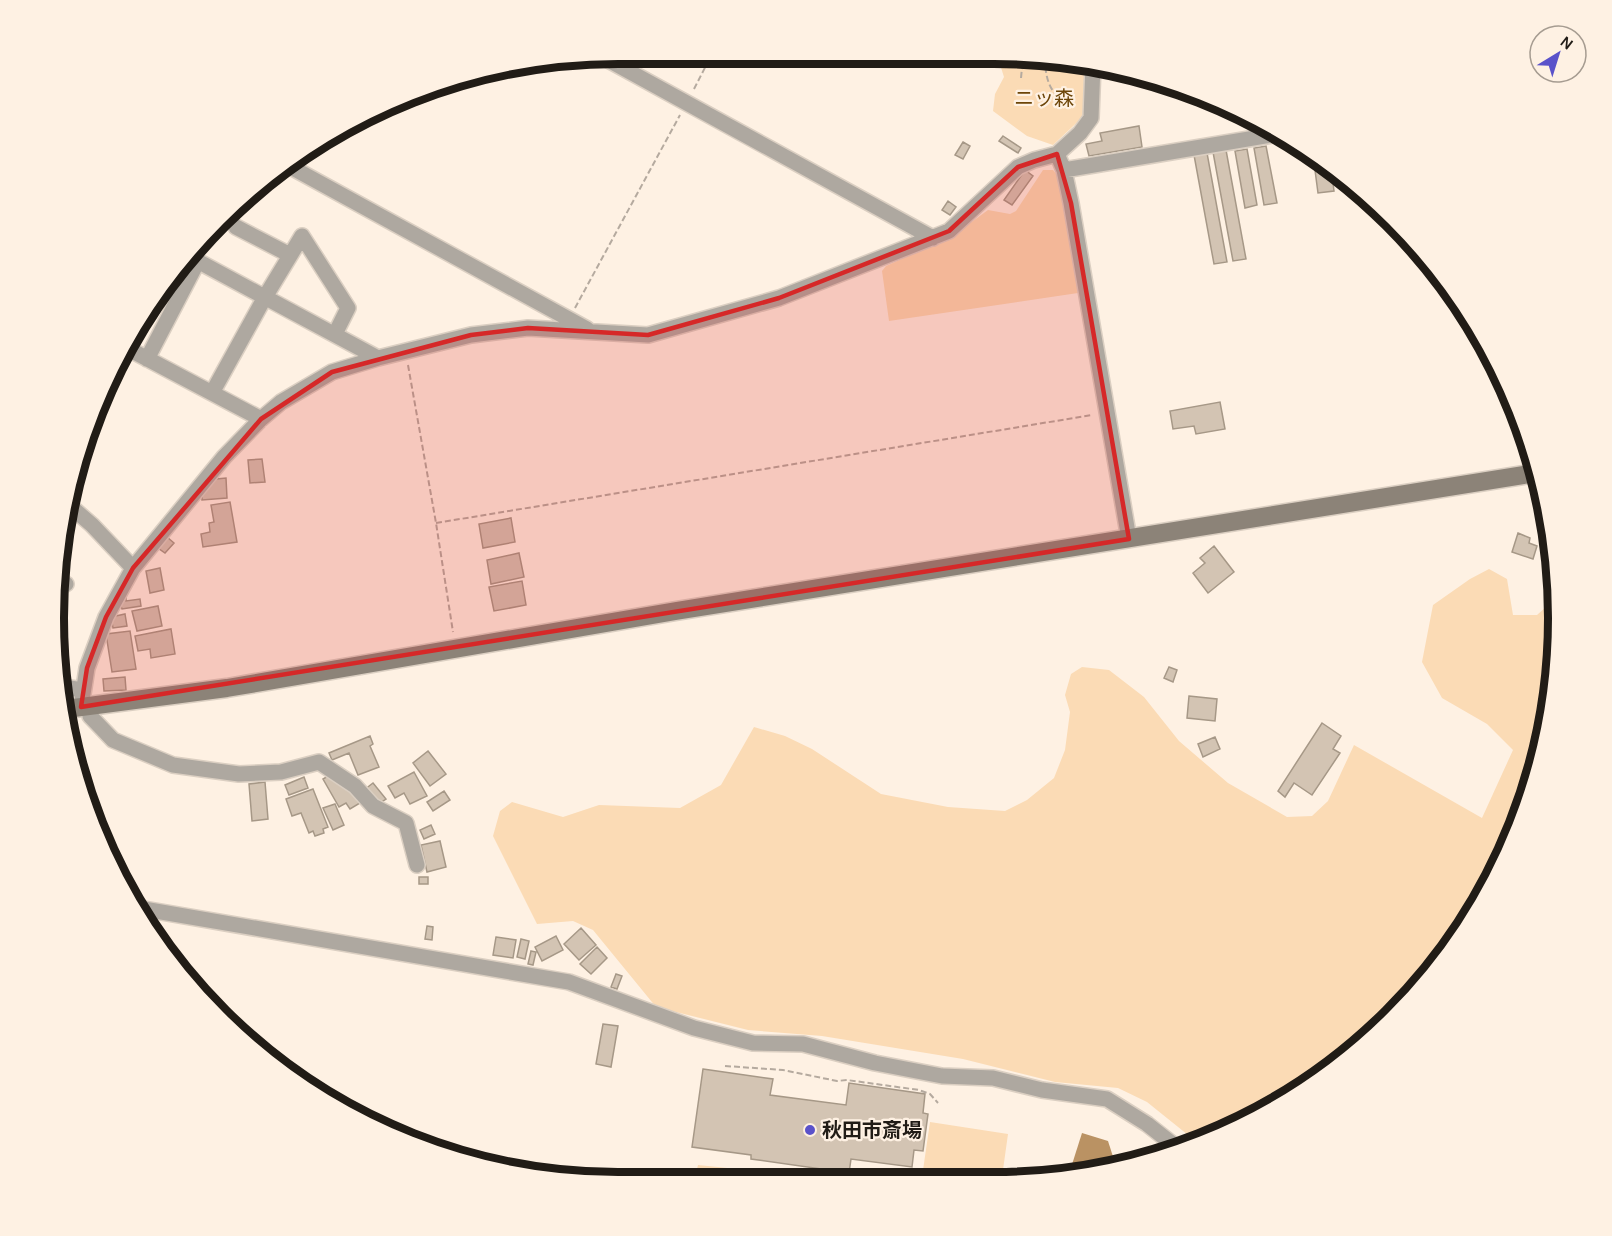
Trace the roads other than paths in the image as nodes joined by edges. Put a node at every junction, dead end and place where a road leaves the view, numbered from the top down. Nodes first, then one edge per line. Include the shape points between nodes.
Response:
1 (616, 64) edge
2 (1093, 73) edge
3 (1261, 134) edge
4 (1057, 154) junction
5 (295, 169) edge
6 (1064, 170) junction
7 (236, 227) dead end
8 (933, 238) junction
9 (290, 255) junction
10 (196, 260) edge
11 (190, 268) edge
12 (265, 297) junction
13 (589, 330) junction
14 (334, 334) junction
15 (134, 351) edge
16 (147, 358) junction
17 (378, 358) junction
18 (212, 393) junction
19 (261, 419) junction
20 (1529, 474) edge
21 (75, 510) edge
22 (1129, 540) junction
23 (133, 568) junction
24 (80, 703) edge
25 (417, 865) dead end
26 (148, 910) edge
27 (1171, 1142) edge

1 - 8 street
2 - 4 street via 1091,118
3 - 6 street
4 - 6 street
4 - 8 street via 1018,167 949,231
5 - 13 street
6 - 22 street
7 - 9 street
8 - 13 street via 779,298 648,335
9 - 12 street
9 - 14 street via 302,236 348,308
10 - 12 street
11 - 16 street
12 - 14 street
12 - 18 street
13 - 17 street via 528,328 471,335
14 - 17 street
15 - 16 street
16 - 18 street
17 - 19 street via 332,372 281,402
18 - 19 street
19 - 23 street via 224,457
20 - 22 street
21 - 23 street
22 - 24 street via 676,611 227,688
23 - 24 street via 106,617 87,668
24 - 25 street via 113,740 173,765 239,774 281,772 319,762 355,786 373,806 406,823
26 - 27 street via 569,982 694,1028 753,1043 803,1044 942,1076 993,1078 1107,1100

